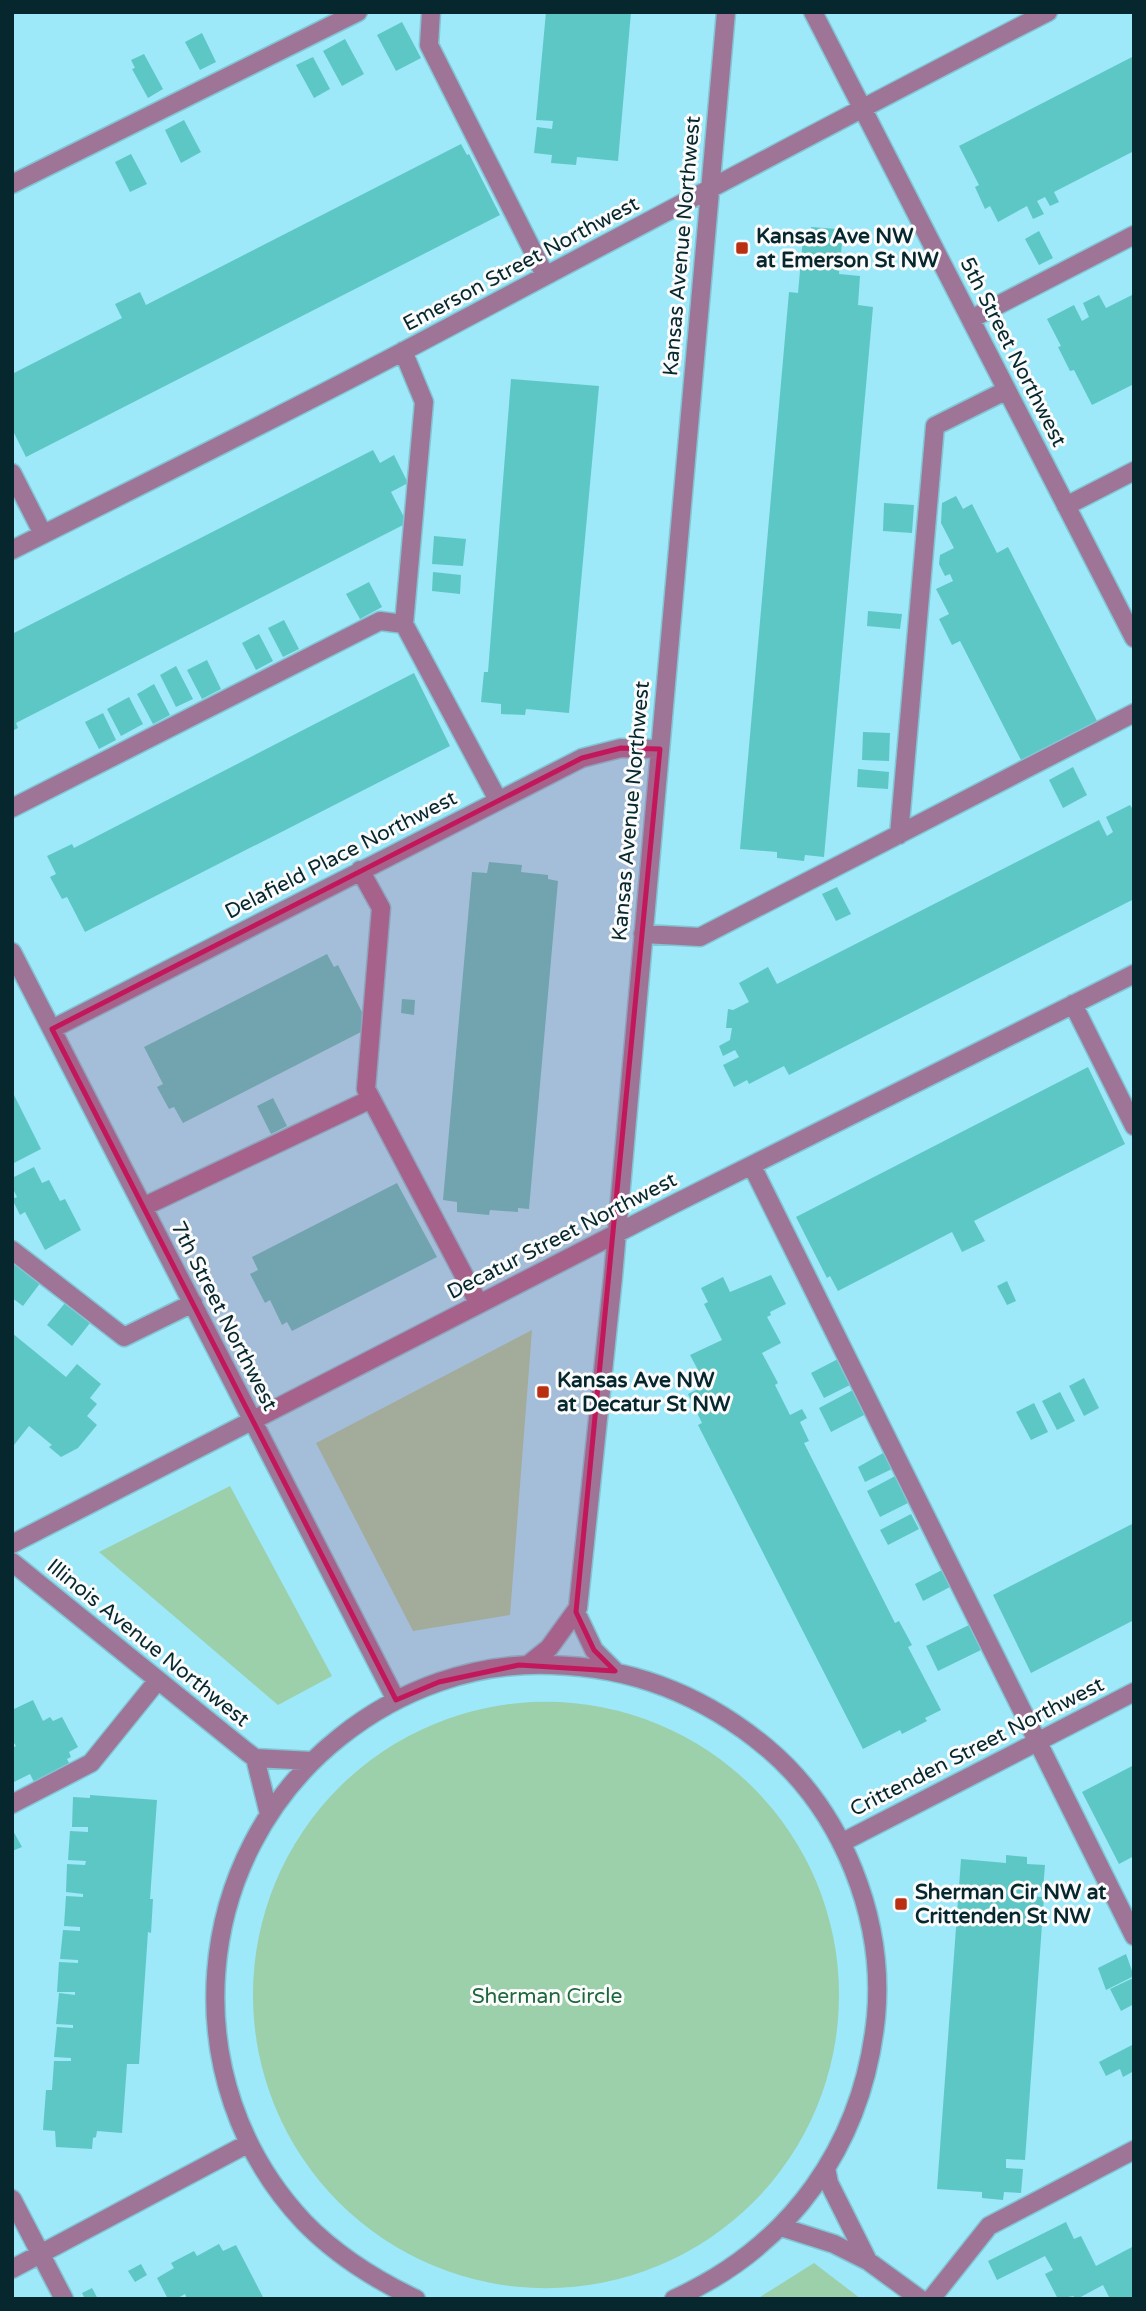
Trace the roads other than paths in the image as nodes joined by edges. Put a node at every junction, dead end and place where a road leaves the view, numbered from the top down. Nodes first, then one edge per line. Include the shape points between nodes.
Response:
1 (358, 12) edge
2 (431, 12) edge
3 (726, 12) edge
4 (813, 12) edge
5 (1048, 12) edge
6 (862, 107) junction
7 (12, 184) edge
8 (709, 191) junction
9 (1134, 235) edge
10 (545, 275) junction
11 (971, 319) junction
12 (403, 351) junction
13 (1007, 390) junction
14 (1134, 471) edge
15 (12, 473) edge
16 (1066, 506) junction
17 (43, 534) junction
18 (12, 550) edge
19 (404, 624) junction
20 (1134, 638) edge
21 (1134, 713) edge
22 (660, 749) junction
23 (498, 800) junction
24 (12, 808) edge
25 (899, 835) junction
26 (360, 870) junction
27 (643, 934) junction
28 (12, 952) edge
29 (1134, 974) edge
30 (1073, 1004) junction
31 (52, 1029) junction
32 (371, 1099) junction
33 (1134, 1126) edge
34 (752, 1166) junction
35 (143, 1207) junction
36 (616, 1234) junction
37 (12, 1250) edge
38 (193, 1303) junction
39 (479, 1304) junction
40 (252, 1420) junction
41 (12, 1544) edge
42 (12, 1562) edge
43 (576, 1612) junction
44 (529, 1664) junction
45 (615, 1671) junction
46 (158, 1680) junction
47 (1134, 1692) edge
48 (396, 1700) junction
49 (1036, 1742) junction
50 (255, 1758) junction
51 (312, 1761) junction
52 (12, 1804) edge
53 (269, 1814) junction
54 (841, 1843) junction
55 (1134, 1936) edge
56 (249, 2143) junction
57 (1134, 2150) edge
58 (827, 2168) junction
59 (12, 2199) edge
60 (781, 2227) junction
61 (40, 2254) junction
62 (869, 2260) junction
63 (12, 2269) edge
64 (700, 2294) edge
65 (64, 2299) edge
66 (416, 2299) edge
67 (674, 2299) edge
68 (920, 2299) edge
69 (931, 2299) edge

1 - 7 street
2 - 10 street via 429,45
3 - 8 street, Kansas Avenue Northwest
4 - 6 street, 5th Street Northwest
5 - 6 street, Emerson Street Northwest
6 - 8 street, Emerson Street Northwest
6 - 11 street, 5th Street Northwest
8 - 10 street, Emerson Street Northwest
8 - 22 street, Kansas Avenue Northwest
9 - 11 street
10 - 12 street, Emerson Street Northwest
11 - 13 street, 5th Street Northwest
12 - 17 street, Emerson Street Northwest
12 - 19 street via 424,402
13 - 16 street, 5th Street Northwest
13 - 25 street via 935,426
14 - 16 street
15 - 17 street
16 - 20 street, 5th Street Northwest
17 - 18 street, Emerson Street Northwest
19 - 23 street
19 - 24 street via 380,621
21 - 25 street
22 - 23 street, Delafield Place Northwest via 595,753
22 - 27 street, Kansas Avenue Northwest
23 - 26 street, Delafield Place Northwest
25 - 27 street via 700,937
26 - 31 street, Delafield Place Northwest
26 - 32 street via 381,908 366,1089
27 - 36 street, Kansas Avenue Northwest
28 - 31 street, 7th Street Northwest
29 - 30 street, Decatur Street Northwest
30 - 33 street
30 - 34 street, Decatur Street Northwest
31 - 35 street, 7th Street Northwest
32 - 35 street
32 - 39 street
34 - 36 street, Decatur Street Northwest
34 - 49 street
35 - 38 street, 7th Street Northwest
36 - 39 street, Decatur Street Northwest
36 - 43 street, Kansas Avenue Northwest
37 - 38 street via 124,1336
38 - 40 street, 7th Street Northwest
39 - 40 street, Decatur Street Northwest
40 - 41 street, Decatur Street Northwest
40 - 48 street, 7th Street Northwest
42 - 46 street, Illinois Avenue Northwest
43 - 44 street via 549,1648
43 - 45 street via 594,1650
44 - 45 street
44 - 48 street via 472,1672
45 - 54 street via 671,1688 741,1726 806,1789
46 - 50 street, Illinois Avenue Northwest
46 - 52 street via 91,1763
47 - 49 street, Crittenden Street Northwest
48 - 51 street via 355,1725
49 - 54 street, Crittenden Street Northwest
49 - 55 street
50 - 51 street, Illinois Avenue Northwest
50 - 53 street, Illinois Avenue Northwest
51 - 53 street
53 - 56 street via 237,1874 216,1962 222,2067
54 - 58 street via 867,1912 877,2002 873,2047 862,2091
56 - 61 street
56 - 66 street via 281,2194 330,2246
57 - 69 street via 989,2226
58 - 60 street
58 - 62 street via 830,2183
59 - 61 street
60 - 62 street
60 - 64 street
61 - 63 street
61 - 65 street
62 - 68 street
64 - 67 street

